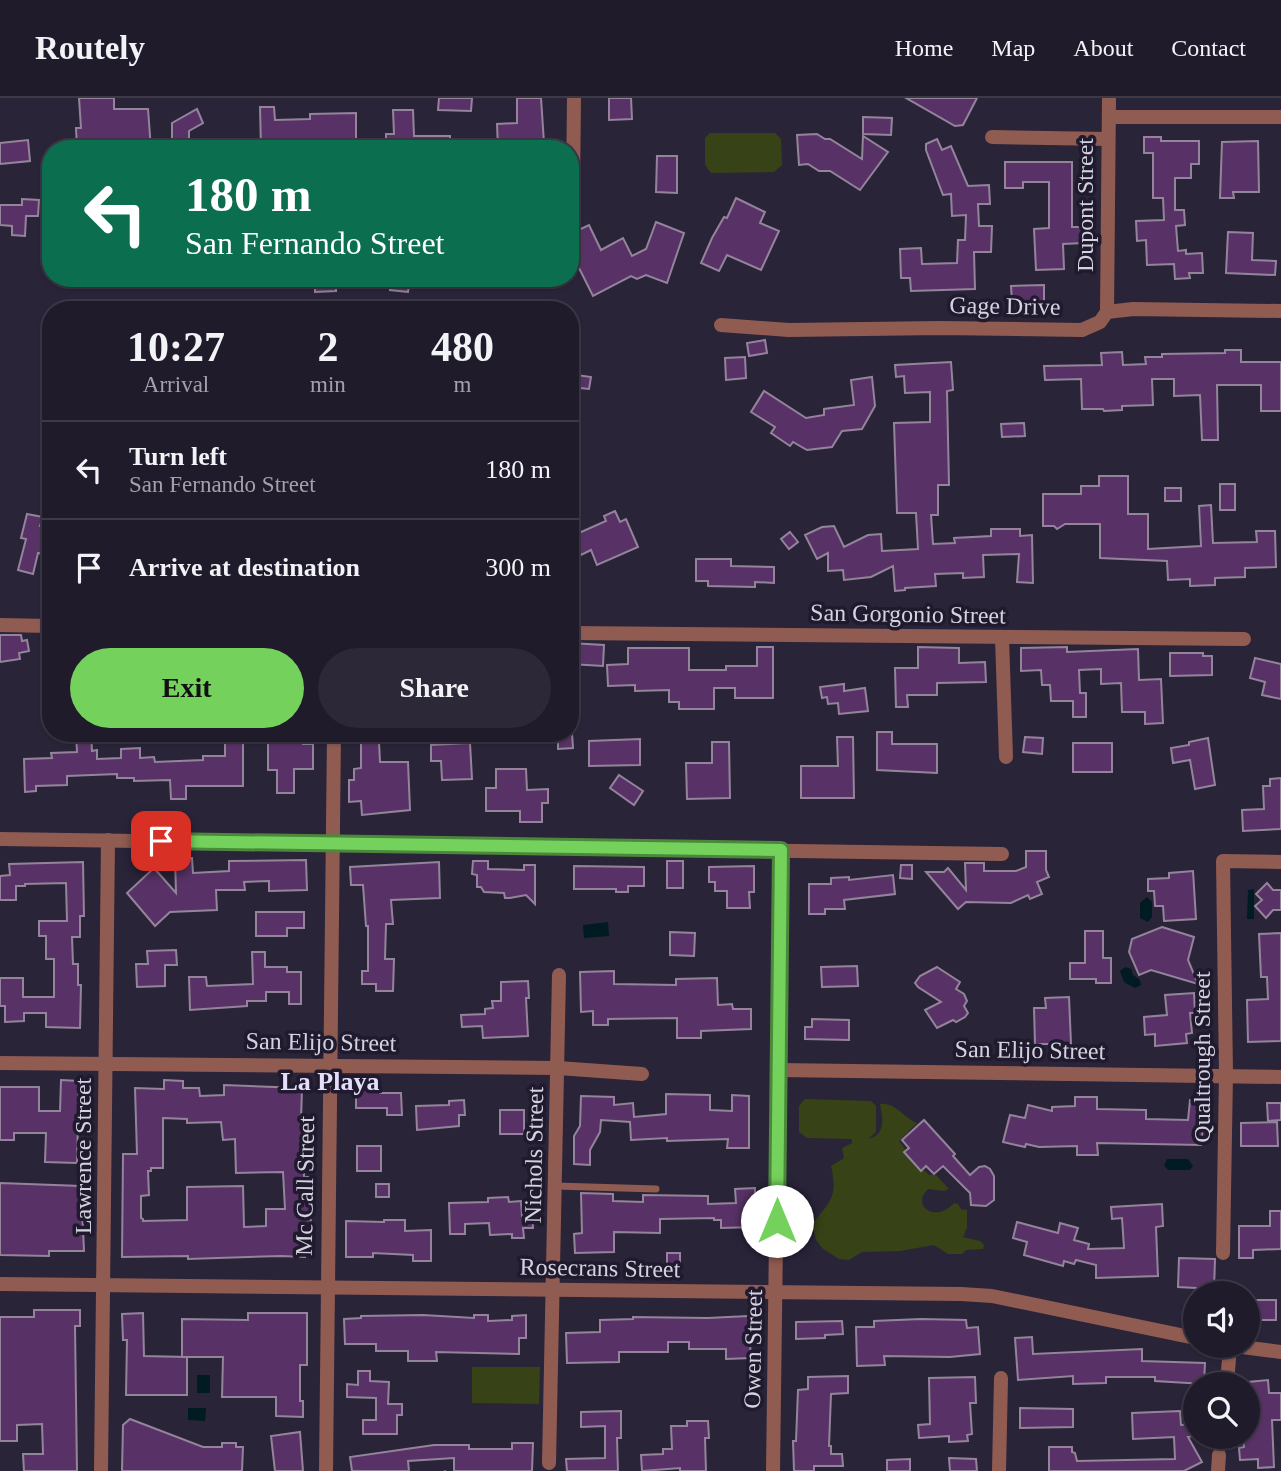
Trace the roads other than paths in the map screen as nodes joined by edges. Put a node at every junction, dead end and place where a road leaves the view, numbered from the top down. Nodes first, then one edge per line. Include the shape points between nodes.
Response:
1 (574, 98) edge
2 (1109, 98) edge
3 (1109, 117) junction
4 (1281, 117) edge
5 (992, 137) dead end
6 (1108, 139) junction
7 (574, 140) edge
8 (1107, 312) junction
9 (1281, 312) edge
10 (721, 325) dead end
11 (0, 625) edge
12 (42, 626) edge
13 (579, 633) edge
14 (1002, 638) junction
15 (1244, 639) dead end
16 (334, 742) edge
17 (1006, 757) dead end
18 (0, 839) edge
19 (108, 840) junction
20 (334, 844) junction
21 (781, 850) junction
22 (1002, 854) dead end
23 (1281, 862) edge
24 (559, 975) dead end
25 (0, 1063) edge
26 (106, 1064) junction
27 (329, 1065) junction
28 (558, 1068) junction
29 (778, 1070) junction
30 (642, 1074) dead end
31 (1226, 1074) junction
32 (1281, 1077) edge
33 (556, 1186) junction
34 (656, 1189) dead end
35 (1223, 1253) dead end
36 (0, 1284) edge
37 (104, 1286) junction
38 (327, 1288) junction
39 (554, 1291) junction
40 (777, 1293) junction
41 (1183, 1336) edge
42 (1260, 1349) edge
43 (1281, 1352) edge
44 (1001, 1378) dead end
45 (1219, 1455) dead end
46 (549, 1463) dead end
47 (101, 1471) edge
48 (326, 1471) edge
49 (773, 1471) edge
50 (999, 1471) edge
51 (1218, 1471) edge

1 - 7 street
2 - 3 street, Dupont Street
3 - 4 street
3 - 6 street, Dupont Street
5 - 6 street
6 - 8 street, Dupont Street
8 - 9 street, Gage Drive
8 - 10 street, Gage Drive via 1100,322 1082,330 789,330
11 - 12 street
13 - 14 street, San Gorgonio Street
14 - 15 street, San Gorgonio Street
14 - 17 street
16 - 20 street, Mc Call Street
18 - 19 street
19 - 20 street
19 - 26 street, Lawrence Street
20 - 21 street
20 - 27 street, Mc Call Street
21 - 22 street
21 - 29 street, Owen Street
23 - 31 street, Qualtrough Street via 1223,861
24 - 28 street, Nichols Street
25 - 26 street, San Elijo Street
26 - 27 street, San Elijo Street
26 - 37 street, Lawrence Street
27 - 28 street, San Elijo Street
27 - 38 street, Mc Call Street
28 - 30 street, San Elijo Street
28 - 33 street, Nichols Street
29 - 31 street, San Elijo Street
29 - 40 street, Owen Street
31 - 32 street, San Elijo Street
31 - 35 street, Qualtrough Street
33 - 34 lane
33 - 39 street, Nichols Street
36 - 37 street, Rosecrans Street
37 - 38 street, Rosecrans Street
37 - 47 street, Lawrence Street
38 - 39 street, Rosecrans Street
38 - 48 street, Mc Call Street
39 - 40 street, Rosecrans Street
39 - 46 street, Nichols Street
40 - 41 street, Rosecrans Street via 992,1296
40 - 49 street, Owen Street
42 - 43 street
44 - 50 street
45 - 51 street

